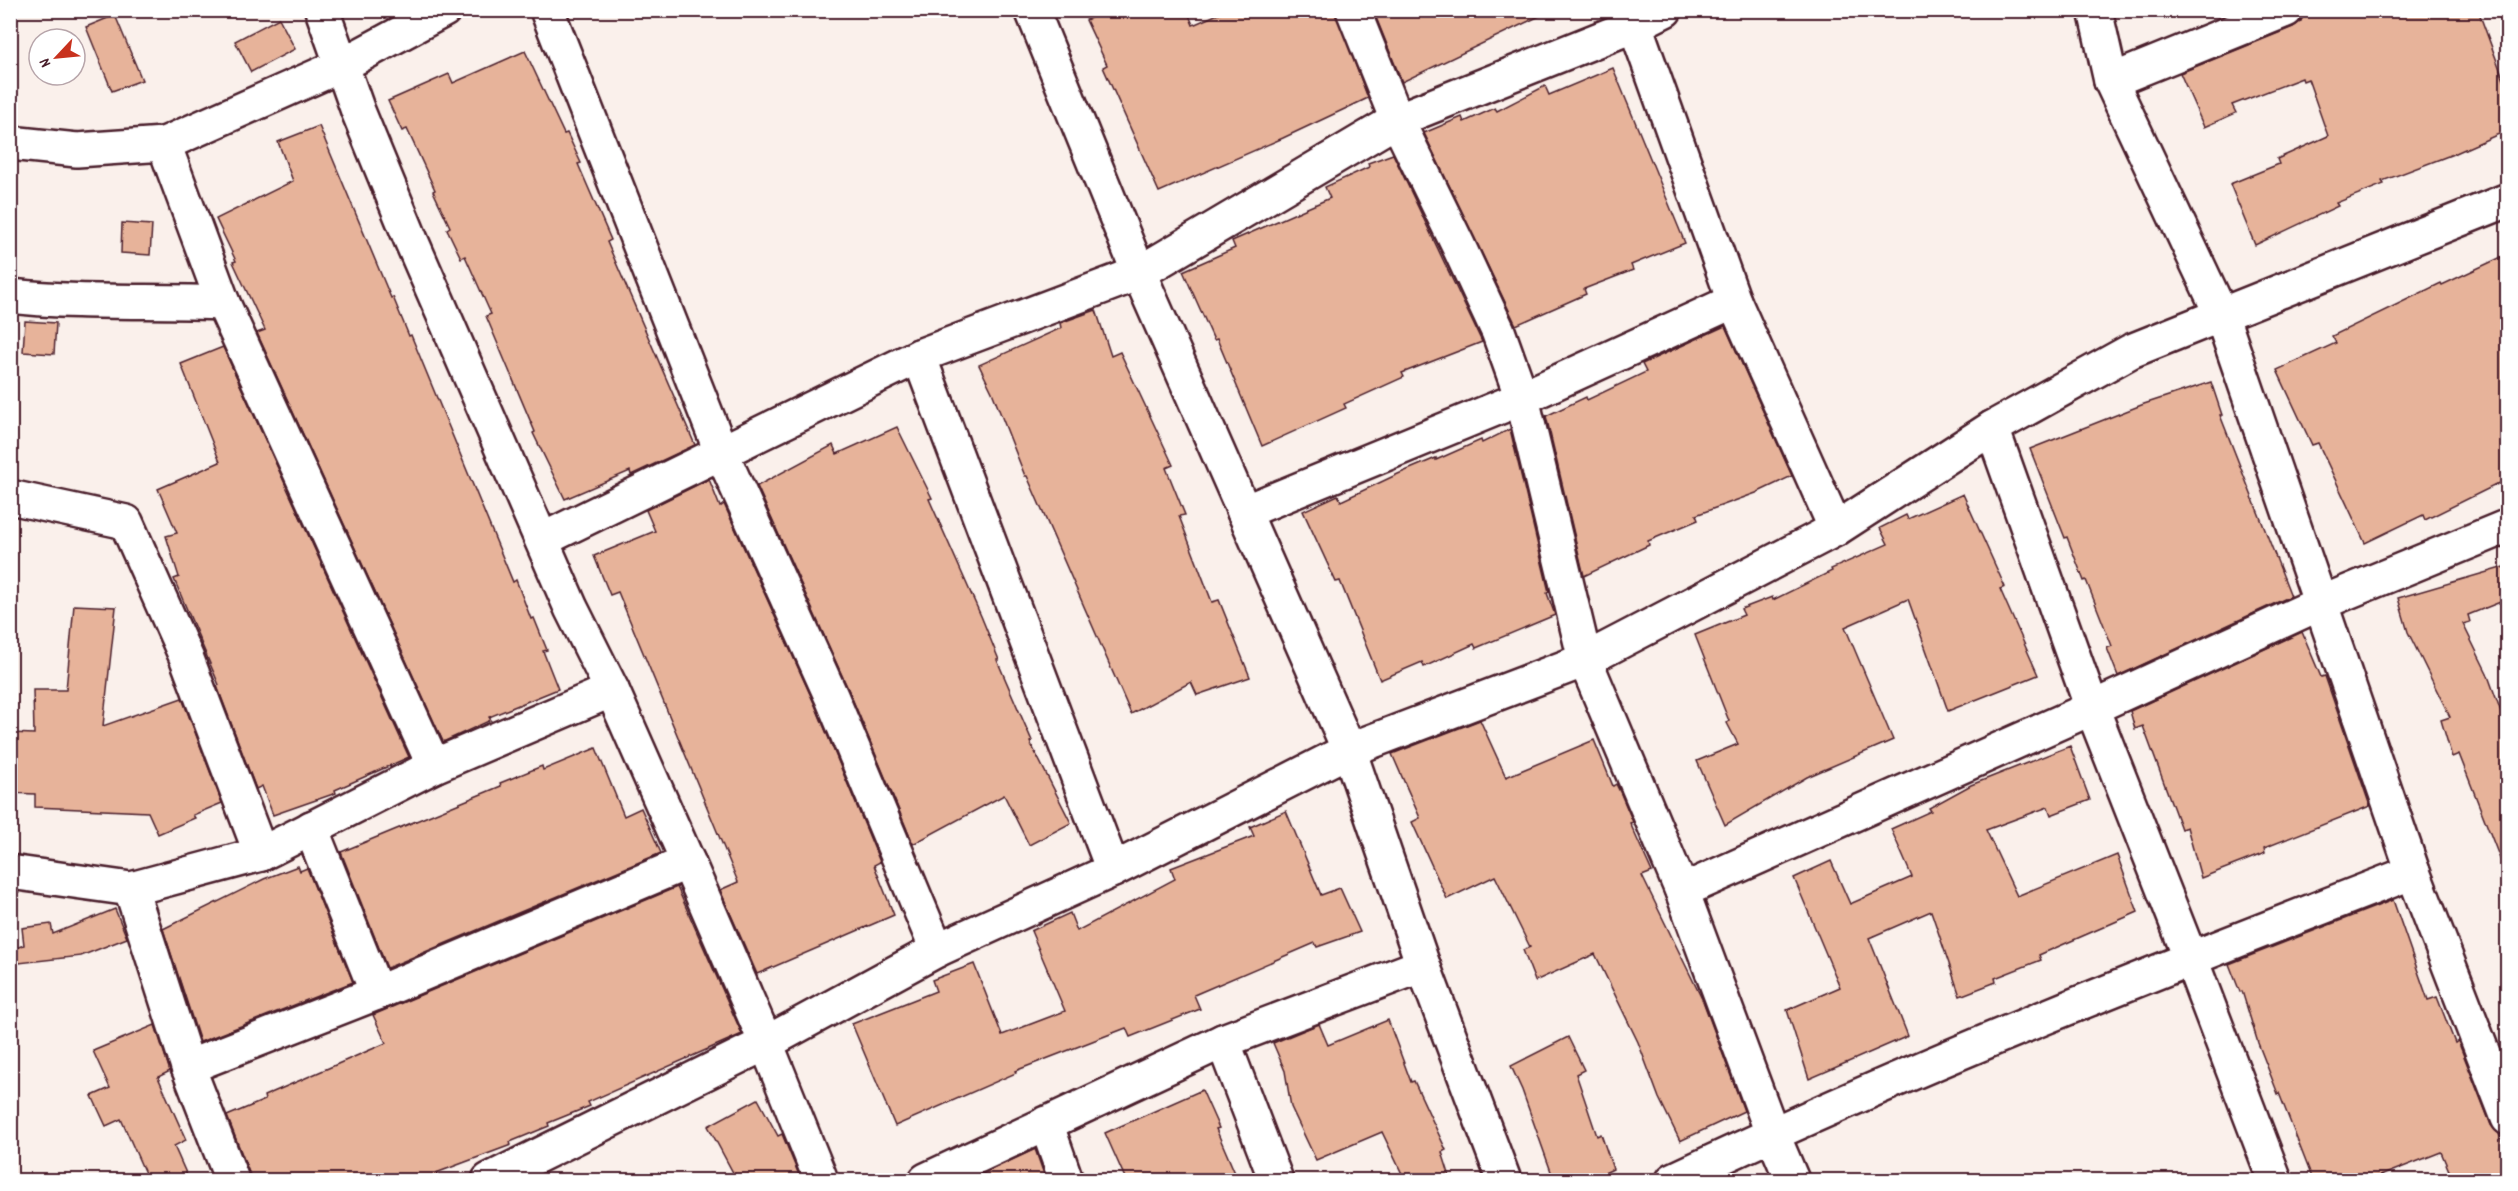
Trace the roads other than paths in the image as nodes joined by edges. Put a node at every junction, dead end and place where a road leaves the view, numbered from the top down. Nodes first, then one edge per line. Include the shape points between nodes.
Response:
1 (322, 10) edge
2 (444, 10) edge
3 (547, 10) edge
4 (1032, 10) edge
5 (1353, 10) edge
6 (1665, 10) edge
7 (2095, 10) edge
8 (2286, 10) edge
9 (1631, 18) edge
10 (342, 65) junction
11 (2111, 81) junction
12 (1397, 120) junction
13 (10, 143) edge
14 (164, 144) junction
15 (2508, 200) edge
16 (1139, 273) junction
17 (10, 296) edge
18 (1734, 301) junction
19 (223, 303) junction
20 (2221, 314) junction
21 (919, 356) junction
22 (1522, 398) junction
23 (1992, 428) junction
24 (722, 454) junction
25 (10, 497) edge
26 (1244, 512) junction
27 (2508, 526) edge
28 (1836, 529) junction
29 (542, 540) junction
30 (2321, 603) junction
31 (1585, 660) junction
32 (612, 690) junction
33 (2092, 708) junction
34 (1349, 750) junction
35 (434, 766) junction
36 (311, 828) junction
37 (261, 854) junction
38 (688, 861) junction
39 (1113, 870) junction
40 (10, 872) edge
41 (2413, 872) junction
42 (130, 889) junction
43 (1682, 891) junction
44 (937, 950) junction
45 (2190, 957) junction
46 (1423, 965) junction
47 (377, 993) junction
48 (1223, 1041) junction
49 (766, 1043) junction
50 (188, 1067) junction
51 (2508, 1118) edge
52 (1046, 1123) junction
53 (1772, 1133) junction
54 (232, 1180) edge
55 (489, 1180) edge
56 (821, 1180) edge
57 (926, 1180) edge
58 (1066, 1180) edge
59 (1276, 1180) edge
60 (1504, 1180) edge
61 (1673, 1180) edge
62 (1792, 1180) edge
63 (2275, 1180) edge

1 - 10 street
2 - 10 street
3 - 24 street
4 - 16 street
5 - 12 street
6 - 9 street
7 - 11 street
8 - 11 street
9 - 12 street
9 - 18 street
10 - 14 street
10 - 29 street via 411,240
11 - 20 street
12 - 16 street
12 - 22 street via 1488,310
13 - 14 street via 78,150
14 - 19 street
15 - 20 street
16 - 21 street
16 - 26 street
17 - 19 street via 101,303
18 - 22 street
18 - 28 street
19 - 35 street
20 - 23 street via 2131,351
20 - 30 street
21 - 24 street
21 - 39 street
22 - 26 street
22 - 31 street
23 - 28 street
23 - 33 street
24 - 29 street
24 - 44 street via 832,698
25 - 37 street via 126,522 187,659
26 - 34 street
27 - 30 street
28 - 31 street
29 - 32 street
30 - 33 street
30 - 41 street
31 - 34 street
31 - 43 street
32 - 35 street
32 - 38 street
33 - 43 street
33 - 45 street
34 - 39 street
34 - 46 street
35 - 36 street
36 - 37 street
36 - 47 street
37 - 42 street
38 - 47 street
38 - 49 street
39 - 44 street
40 - 42 street
41 - 45 street
41 - 51 street
42 - 50 street
43 - 53 street
44 - 49 street
45 - 53 street
45 - 63 street
46 - 48 street
46 - 60 street
47 - 50 street
48 - 52 street
48 - 59 street
49 - 55 street
49 - 56 street
50 - 54 street
52 - 57 street
52 - 58 street
53 - 61 street
53 - 62 street

